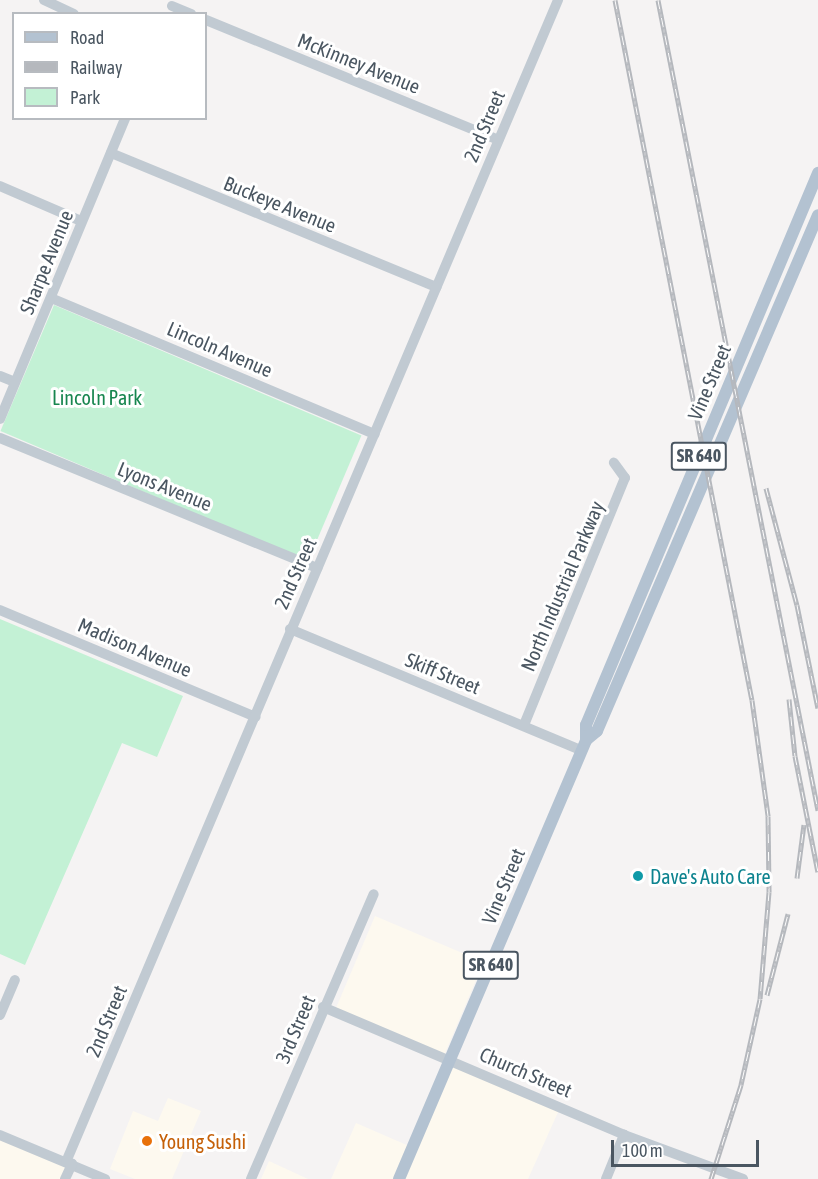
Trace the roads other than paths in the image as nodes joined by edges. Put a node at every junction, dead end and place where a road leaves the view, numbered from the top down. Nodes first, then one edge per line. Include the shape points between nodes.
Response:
1 (44, 0) edge
2 (558, 0) edge
3 (172, 6) edge
4 (70, 12) edge
5 (186, 12) edge
6 (207, 20) edge
7 (124, 120) edge
8 (498, 140) junction
9 (111, 153) junction
10 (818, 173) edge
11 (0, 186) edge
12 (818, 215) edge
13 (81, 222) junction
14 (436, 287) junction
15 (51, 298) junction
16 (0, 376) edge
17 (15, 382) junction
18 (0, 419) edge
19 (375, 434) junction
20 (0, 438) edge
21 (614, 464) dead end
22 (317, 568) junction
23 (0, 610) edge
24 (290, 629) junction
25 (256, 717) junction
26 (524, 725) junction
27 (583, 745) junction
28 (374, 894) dead end
29 (15, 980) dead end
30 (323, 1007) junction
31 (0, 1015) edge
32 (450, 1059) junction
33 (0, 1135) edge
34 (624, 1135) junction
35 (69, 1163) junction
36 (65, 1179) edge
37 (105, 1179) edge
38 (251, 1179) edge
39 (399, 1179) edge
40 (606, 1179) edge
41 (743, 1179) edge

1 - 4 street
2 - 8 street, 2nd Street
3 - 5 street
6 - 8 street, McKinney Avenue
7 - 9 street, Sharpe Avenue
8 - 14 street, 2nd Street
9 - 13 street, Sharpe Avenue
9 - 14 street, Buckeye Avenue
10 - 27 main road, Vine Street / SR 640 via 586,725
11 - 13 street
12 - 27 main road, Vine Street / SR 640 via 597,731
13 - 15 street, Sharpe Avenue
14 - 19 street, 2nd Street
15 - 17 street, Sharpe Avenue
15 - 19 street, Lincoln Avenue
16 - 17 street
17 - 18 street, Sharpe Avenue
19 - 22 street, 2nd Street
20 - 22 street, Lyons Avenue
21 - 26 street, North Industrial Parkway via 625,478
22 - 24 street, 2nd Street
23 - 25 street, Madison Avenue
24 - 25 street, 2nd Street
24 - 26 street, Skiff Street
25 - 35 street, 2nd Street
26 - 27 street, Skiff Street
27 - 32 main road, Vine Street / SR 640
28 - 30 street, 3rd Street
29 - 31 street
30 - 32 street, Church Street
30 - 38 street, 3rd Street
32 - 34 street, Church Street
32 - 39 main road, Vine Street / SR 640
33 - 35 street
34 - 40 street
34 - 41 street, Church Street
35 - 36 street, 2nd Street
35 - 37 street

